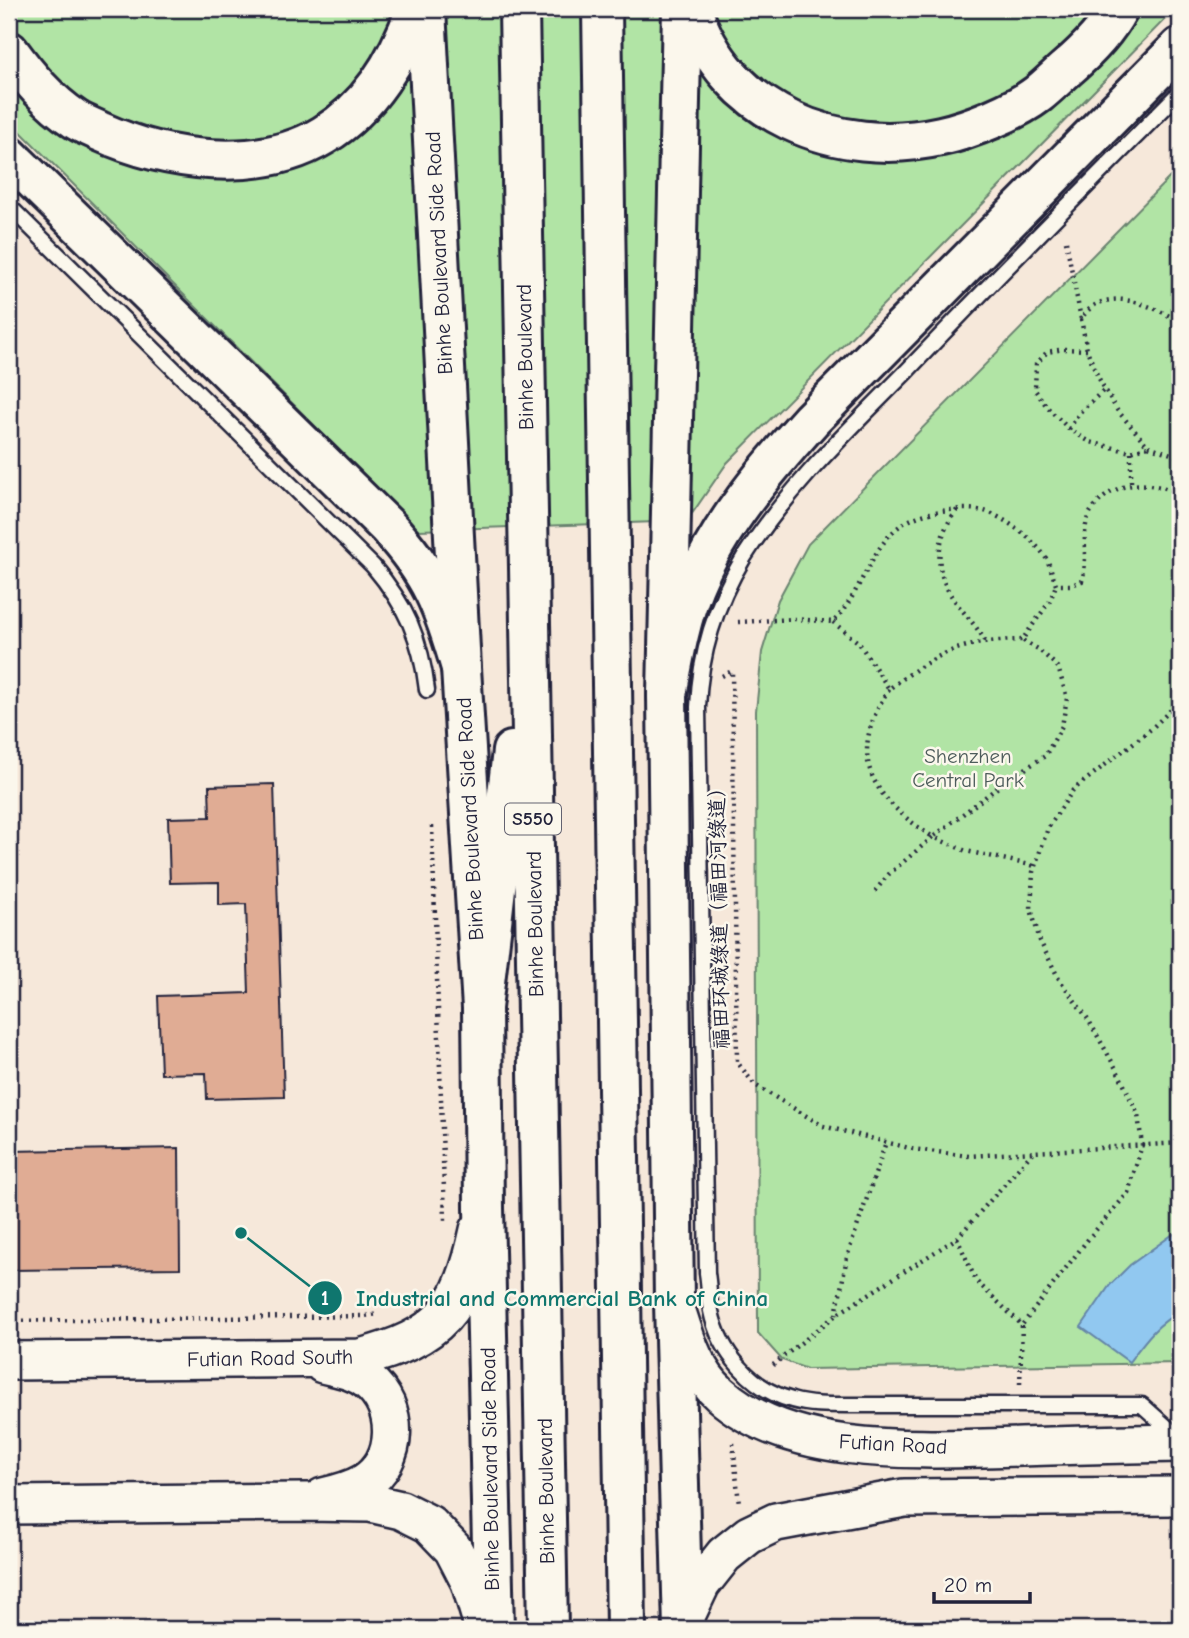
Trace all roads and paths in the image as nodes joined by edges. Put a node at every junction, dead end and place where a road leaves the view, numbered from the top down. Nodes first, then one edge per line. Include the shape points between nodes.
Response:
1 (416, 9) edge
2 (426, 9) edge
3 (519, 9) edge
4 (602, 9) edge
5 (682, 9) edge
6 (692, 9) edge
7 (1118, 9) edge
8 (1180, 47) edge
9 (9, 51) edge
10 (1180, 92) edge
11 (9, 156) edge
12 (9, 206) edge
13 (1066, 241) dead end
14 (1081, 320) junction
15 (1180, 322) edge
16 (1087, 350) junction
17 (1105, 389) junction
18 (1069, 429) junction
19 (1148, 446) junction
20 (1131, 453) junction
21 (1180, 457) edge
22 (1131, 484) junction
23 (1180, 492) edge
24 (958, 509) junction
25 (1056, 585) junction
26 (530, 607) junction
27 (737, 622) dead end
28 (833, 622) junction
29 (1022, 640) junction
30 (985, 641) junction
31 (461, 668) junction
32 (732, 671) dead end
33 (889, 689) junction
34 (427, 690) dead end
35 (667, 695) junction
36 (1180, 701) edge
37 (432, 815) dead end
38 (933, 836) junction
39 (1035, 866) junction
40 (876, 891) dead end
41 (482, 1008) junction
42 (886, 1142) junction
43 (1180, 1143) edge
44 (1142, 1145) junction
45 (1033, 1152) junction
46 (484, 1208) junction
47 (445, 1228) dead end
48 (957, 1238) junction
49 (674, 1303) junction
50 (386, 1312) dead end
51 (836, 1315) junction
52 (9, 1321) edge
53 (1022, 1325) junction
54 (302, 1359) junction
55 (9, 1362) edge
56 (770, 1368) dead end
57 (1020, 1405) junction
58 (732, 1435) dead end
59 (1180, 1441) edge
60 (1180, 1496) edge
61 (306, 1503) junction
62 (9, 1505) edge
63 (739, 1509) dead end
64 (683, 1626) edge
65 (484, 1629) edge
66 (494, 1629) edge
67 (548, 1629) edge
68 (626, 1629) edge

1 - 9 main road via 408,34 365,102 324,135 278,154 227,159 175,155 125,142 76,120 34,85
2 - 31 main road, Binhe Boulevard Side Road
3 - 26 main road, Binhe Boulevard / S550
4 - 68 main road
5 - 35 main road
6 - 7 main road via 718,63 751,97 791,123 839,138 890,142 941,136 988,120 1037,95 1079,58
8 - 35 main road via 771,465 714,547 694,586
10 - 57 lane via 812,469 771,518 722,599 702,656 699,680 707,1273 712,1312 722,1340 760,1386 790,1400 816,1405
11 - 31 main road via 412,554 446,615
12 - 34 lane via 373,566 406,611 424,662
13 - 14 path
14 - 15 path via 1087,310 1102,303 1133,300
14 - 16 path
16 - 17 path
16 - 18 path via 1047,352 1036,365 1035,390
17 - 18 path
17 - 19 path
18 - 20 path via 1090,442
19 - 20 path
19 - 21 path
20 - 22 path
22 - 23 path
22 - 25 path via 1112,491 1087,519 1082,580
24 - 25 path via 985,511 1010,523 1047,559
24 - 28 path via 909,519 891,534
24 - 30 path via 946,523 939,570 949,592
25 - 29 path
26 - 41 main road
26 - 67 main road, Binhe Boulevard / S550
27 - 28 path
28 - 33 path via 859,643
29 - 30 path
29 - 38 path via 1058,667 1066,698 1062,726 1045,756
30 - 33 path via 945,652
31 - 41 main road, Binhe Boulevard Side Road
32 - 42 path, 福田环城绿道（福田河绿道） via 737,1062 755,1085 823,1126
33 - 38 path via 868,733 866,764 882,794 906,819
35 - 49 main road
36 - 39 path via 1073,790 1048,828
37 - 47 path
38 - 39 path via 966,851
38 - 40 path
39 - 44 path via 1031,909 1040,941 1119,1074 1138,1115
41 - 46 main road, Binhe Boulevard Side Road
42 - 45 path, 福田环城绿道（福田河绿道） via 969,1156
42 - 51 path via 847,1257
43 - 44 path, 福田环城绿道（福田河绿道）
44 - 45 path, 福田环城绿道（福田河绿道）
44 - 53 path via 1128,1192
45 - 48 path
46 - 54 street, Futian Road South via 472,1267 460,1296 444,1317 422,1335 393,1349 360,1358
46 - 66 main road, Binhe Boulevard Side Road
48 - 51 path
48 - 53 path via 975,1280
49 - 59 street, Futian Road via 687,1345 718,1393 745,1413 803,1435 886,1448
49 - 64 main road
50 - 52 path
51 - 56 path
53 - 57 path
54 - 55 street, Futian Road South
54 - 61 street via 367,1379 386,1403 392,1433 388,1454 364,1483
57 - 59 lane via 1142,1405
58 - 63 path
60 - 64 street via 904,1498 776,1522 724,1555 701,1584
61 - 62 street
61 - 65 street via 370,1503 401,1510 429,1524 453,1549 470,1582

